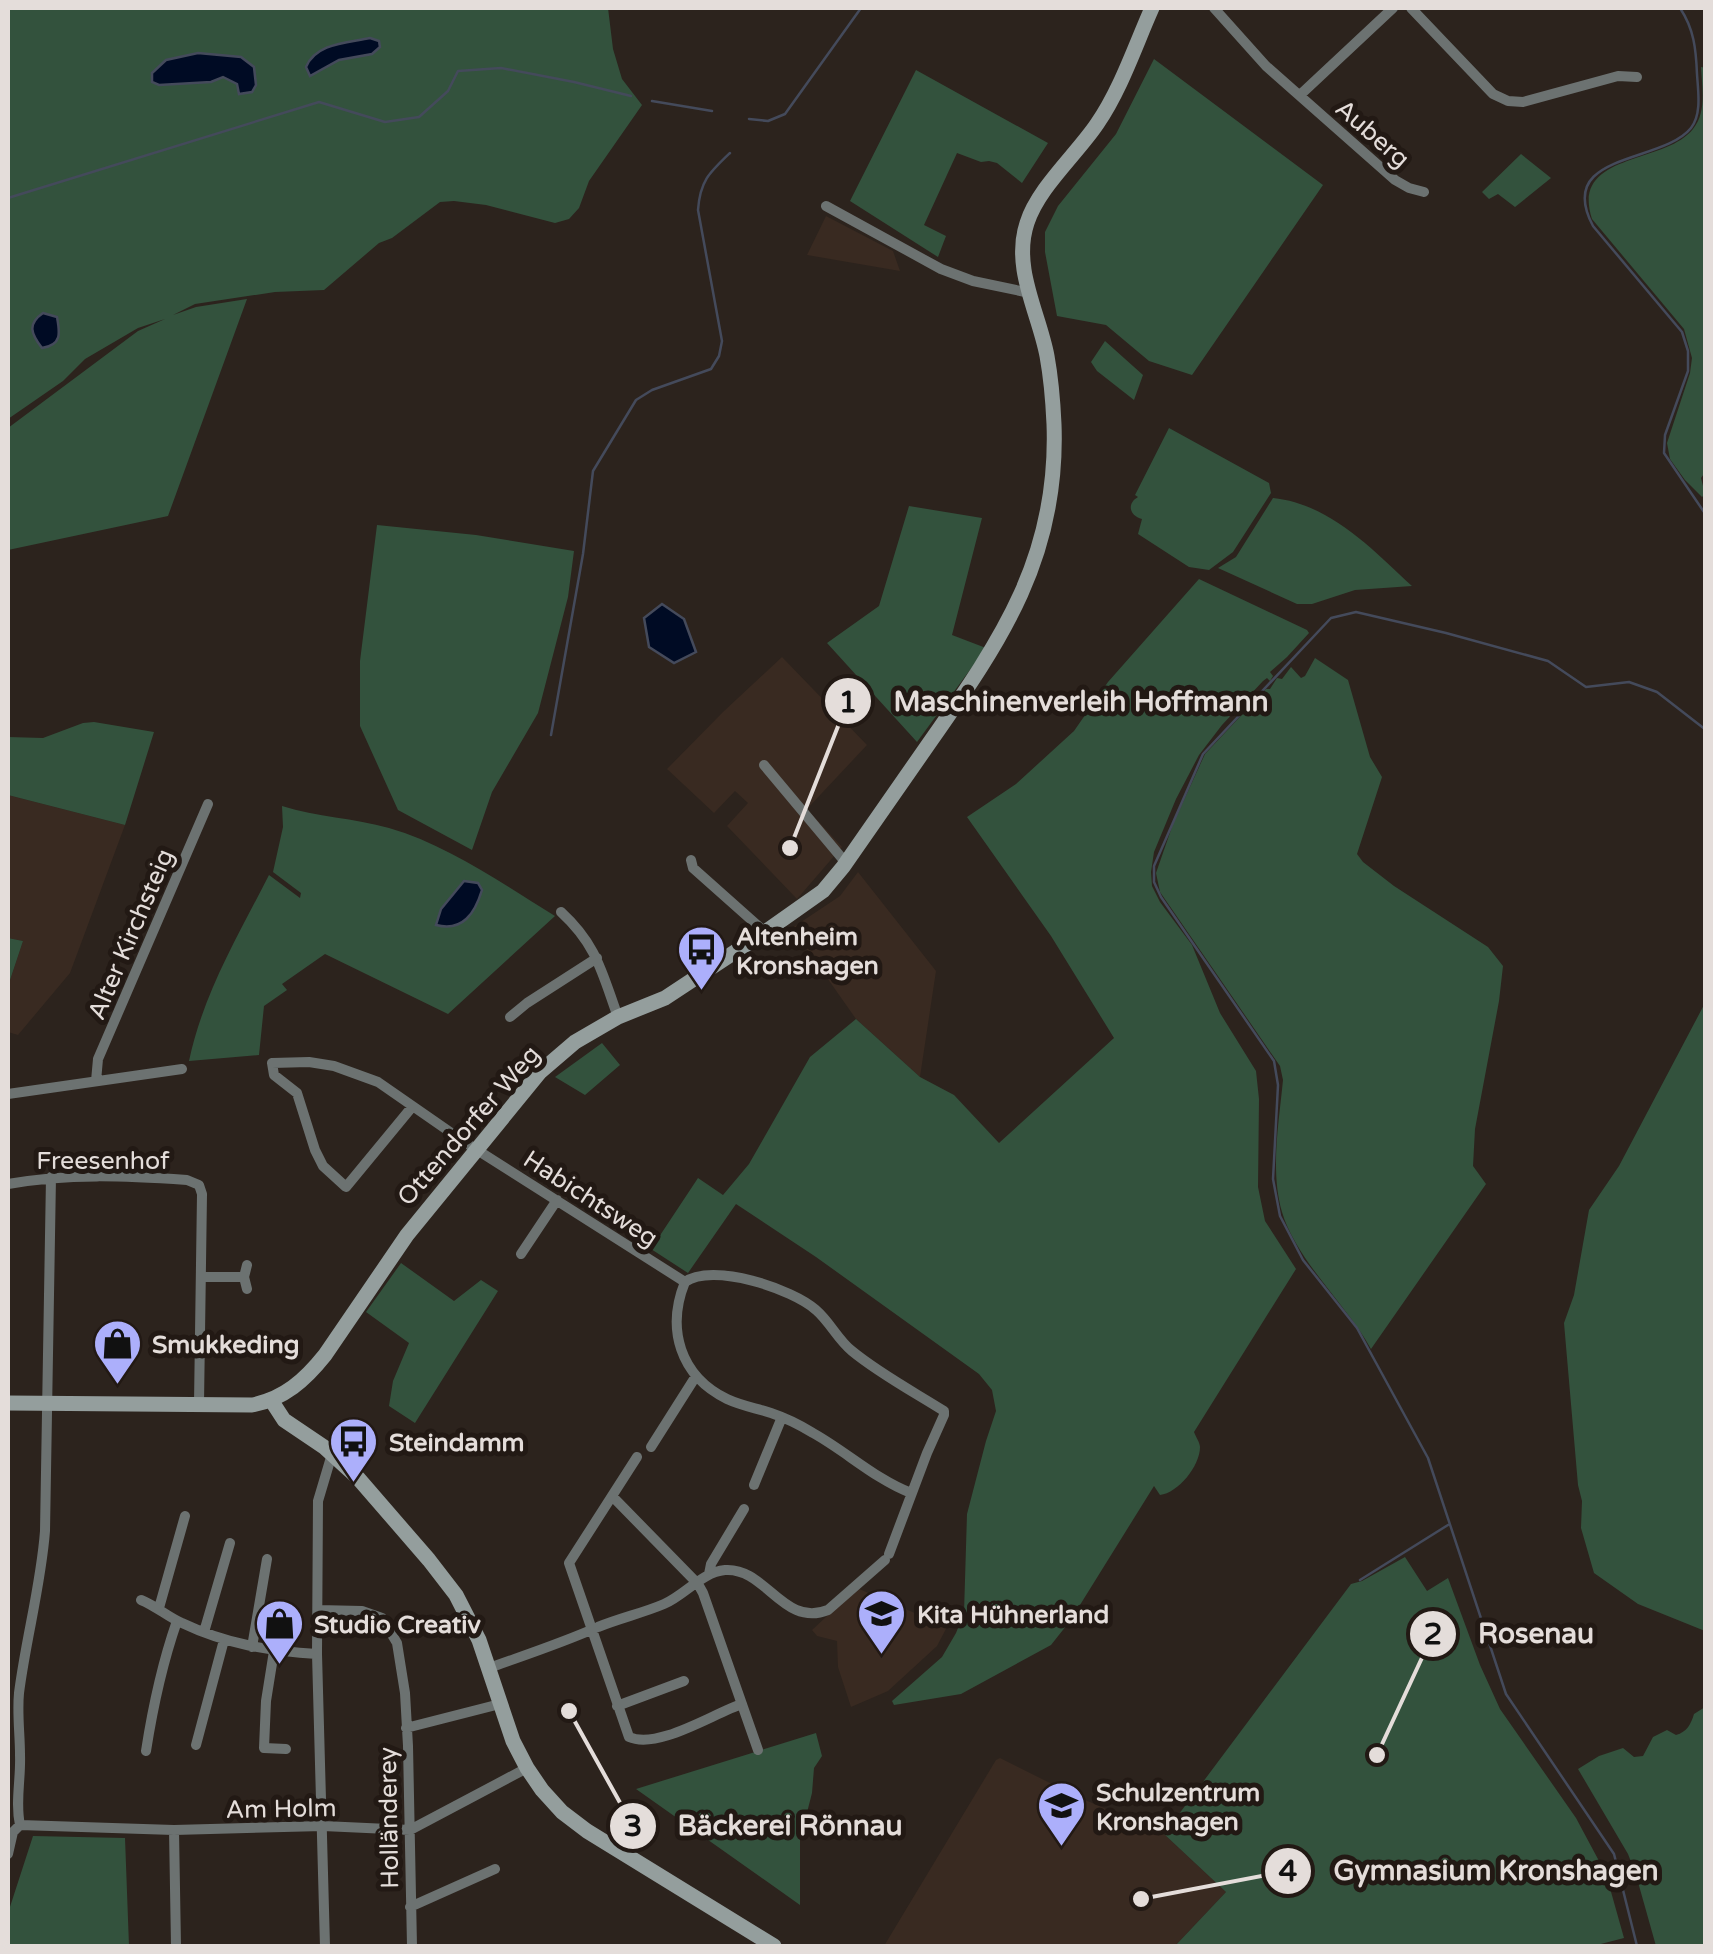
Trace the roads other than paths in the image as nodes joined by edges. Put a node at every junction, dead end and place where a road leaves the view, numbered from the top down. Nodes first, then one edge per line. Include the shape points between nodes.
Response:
1 (1152, 8) edge
2 (1394, 8) edge
3 (1411, 8) edge
4 (1221, 10) edge
5 (1637, 77) dead end
6 (1300, 96) junction
7 (1424, 192) dead end
8 (826, 206) dead end
9 (1030, 292) junction
10 (764, 765) dead end
11 (208, 804) dead end
12 (690, 860) dead end
13 (846, 863) junction
14 (561, 912) dead end
15 (765, 932) junction
16 (597, 958) junction
17 (510, 1017) dead end
18 (618, 1017) junction
19 (182, 1069) dead end
20 (96, 1082) junction
21 (8, 1094) edge
22 (412, 1107) junction
23 (476, 1149) junction
24 (51, 1177) junction
25 (8, 1184) edge
26 (557, 1200) junction
27 (521, 1254) dead end
28 (201, 1276) junction
29 (246, 1277) dead end
30 (685, 1282) junction
31 (696, 1376) junction
32 (271, 1400) junction
33 (46, 1402) junction
34 (8, 1403) edge
35 (198, 1404) junction
36 (782, 1417) junction
37 (652, 1447) dead end
38 (332, 1454) junction
39 (637, 1457) dead end
40 (754, 1485) dead end
41 (911, 1493) junction
42 (612, 1496) junction
43 (744, 1509) dead end
44 (185, 1516) dead end
45 (230, 1543) dead end
46 (266, 1559) dead end
47 (709, 1574) junction
48 (698, 1584) junction
49 (141, 1600) dead end
50 (159, 1608) junction
51 (318, 1610) junction
52 (177, 1621) junction
53 (591, 1631) junction
54 (204, 1632) junction
55 (224, 1640) junction
56 (252, 1647) junction
57 (274, 1652) junction
58 (318, 1654) junction
59 (489, 1668) junction
60 (684, 1681) dead end
61 (500, 1704) junction
62 (742, 1704) junction
63 (617, 1706) junction
64 (406, 1728) junction
65 (196, 1745) dead end
66 (286, 1749) dead end
67 (146, 1750) dead end
68 (758, 1750) dead end
69 (520, 1772) junction
70 (20, 1825) junction
71 (324, 1826) junction
72 (174, 1830) junction
73 (410, 1830) junction
74 (8, 1854) edge
75 (495, 1869) dead end
76 (410, 1907) junction
77 (756, 1942) edge
78 (176, 1946) edge
79 (326, 1946) edge
80 (412, 1946) edge
81 (774, 1946) edge

1 - 9 main road, Ottendorfer Weg via 1098,124 1031,213 1023,254
2 - 6 street, Auberg
3 - 5 street via 1508,101
4 - 6 street, Auberg
6 - 7 street, Auberg via 1394,180
8 - 9 street via 941,269
9 - 13 main road, Ottendorfer Weg via 1047,354 1054,425 1050,494 1035,560 1002,635
10 - 13 street
11 - 20 street, Alter Kirchsteig via 98,1059
12 - 15 street
13 - 15 main road, Ottendorfer Weg via 823,891
14 - 16 street
15 - 18 main road, Ottendorfer Weg via 665,998
16 - 17 street
16 - 18 street
18 - 23 main road, Ottendorfer Weg via 540,1072
19 - 20 street
20 - 21 street
22 - 22 street, Habichtsweg via 378,1082 334,1066 272,1063 274,1075 297,1093 323,1166 346,1187
22 - 23 street, Habichtsweg
23 - 26 street, Habichtsweg
23 - 32 main road, Ottendorfer Weg via 312,1371
24 - 25 street, Freesenhof
24 - 28 street, Freesenhof via 108,1175 199,1185
24 - 33 street
26 - 27 street
26 - 30 street, Habichtsweg
28 - 29 street
28 - 35 street
30 - 31 street via 676,1331
30 - 41 street via 731,1277 776,1287 816,1310 851,1350 944,1412
31 - 36 street via 729,1400
31 - 37 street
32 - 35 main road
32 - 38 main road via 284,1420
33 - 34 main road
33 - 35 main road
33 - 70 street via 43,1564 19,1694
36 - 40 street
36 - 41 street
38 - 51 street via 318,1502
38 - 59 main road via 456,1595
39 - 42 street
41 - 47 street via 887,1557 828,1610 812,1615 791,1608 735,1571
42 - 48 street
42 - 53 street via 569,1562
43 - 47 street
44 - 50 street
45 - 54 street
46 - 56 street
47 - 48 street
48 - 53 street via 666,1604
48 - 62 street
49 - 50 street
50 - 52 street
51 - 58 street
51 - 64 street, Holländerey via 362,1610 382,1618 397,1643
52 - 54 street
52 - 67 street
53 - 59 street
53 - 63 street
54 - 55 street
55 - 56 street
55 - 65 street
56 - 57 street
57 - 58 street
57 - 66 street via 264,1748
58 - 71 street
59 - 61 main road
60 - 63 street
61 - 64 street, Holländerey
61 - 69 main road
62 - 63 street via 686,1729 635,1740
62 - 68 street
64 - 73 street, Holländerey
69 - 73 street
69 - 77 main road via 569,1818
70 - 72 street, Am Holm
70 - 74 street
71 - 72 street, Am Holm
71 - 73 street, Am Holm
71 - 79 street
72 - 78 street
73 - 76 street, Holländerey
75 - 76 street, Holländerey
76 - 80 street, Holländerey
77 - 81 main road

